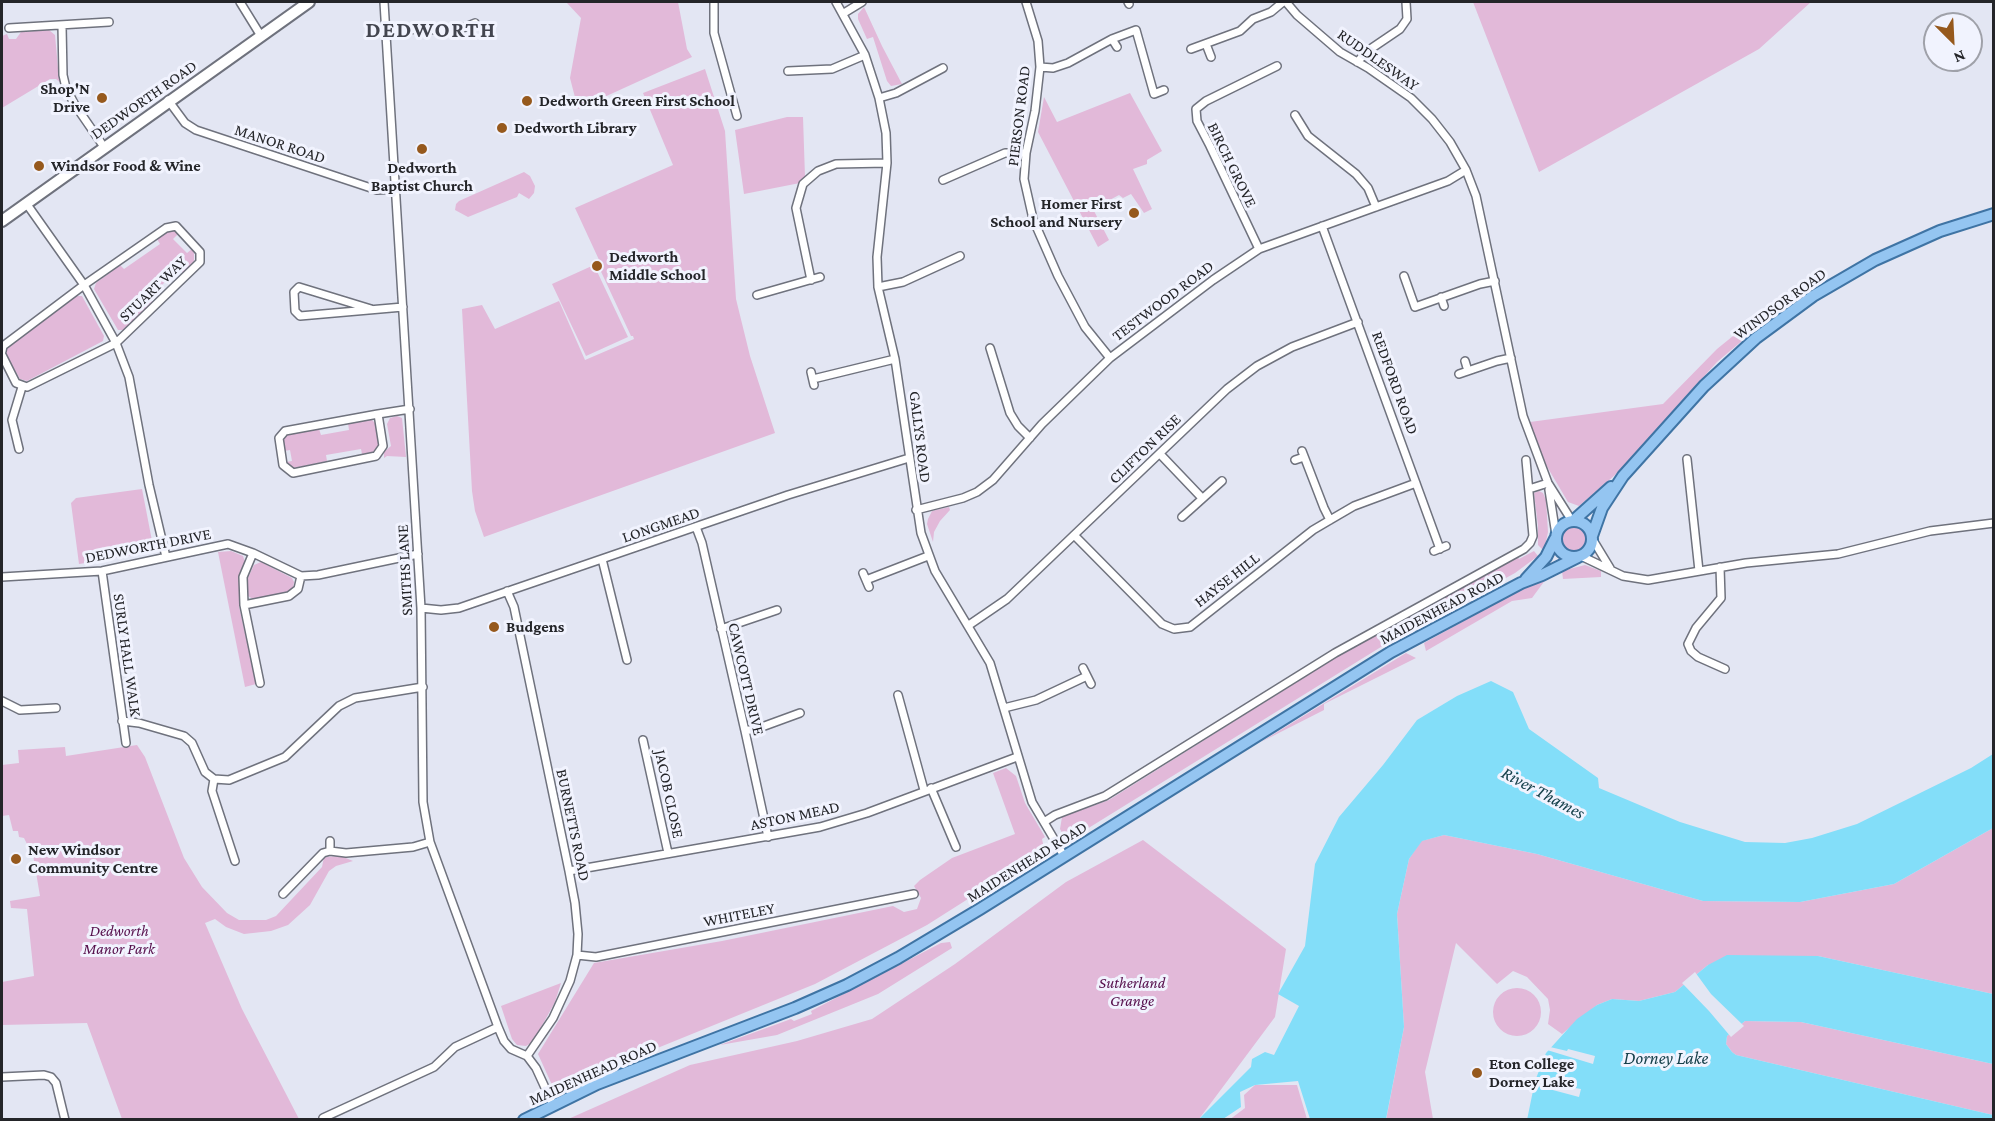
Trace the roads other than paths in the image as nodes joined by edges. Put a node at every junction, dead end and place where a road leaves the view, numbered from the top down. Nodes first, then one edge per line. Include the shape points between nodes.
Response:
1 (240, 2) edge
2 (384, 2) edge
3 (714, 2) edge
4 (836, 2) edge
5 (862, 2) edge
6 (1026, 2) edge
7 (1285, 2) edge
8 (1406, 2) edge
9 (306, 3) edge
10 (844, 14) junction
11 (109, 22) dead end
12 (475, 23) dead end
13 (62, 26) junction
14 (9, 28) dead end
15 (387, 29) junction
16 (261, 36) junction
17 (1113, 39) junction
18 (1206, 44) junction
19 (1117, 47) dead end
20 (1191, 49) dead end
21 (866, 55) junction
22 (1211, 57) dead end
23 (1357, 62) junction
24 (1277, 66) dead end
25 (1040, 67) junction
26 (943, 68) dead end
27 (788, 71) dead end
28 (1164, 90) dead end
29 (879, 98) junction
30 (168, 100) junction
31 (737, 116) dead end
32 (1299, 118) dead end
33 (104, 147) junction
34 (1026, 153) junction
35 (887, 163) junction
36 (1466, 170) junction
37 (943, 180) dead end
38 (397, 189) junction
39 (26, 203) junction
40 (1376, 207) junction
41 (1994, 214) edge
42 (2, 221) edge
43 (1322, 226) junction
44 (1259, 249) junction
45 (960, 256) dead end
46 (1404, 276) dead end
47 (820, 277) dead end
48 (811, 280) junction
49 (1495, 281) junction
50 (84, 285) junction
51 (878, 287) junction
52 (757, 295) dead end
53 (1441, 297) junction
54 (1444, 306) dead end
55 (403, 307) junction
56 (371, 309) junction
57 (1358, 322) junction
58 (116, 343) junction
59 (990, 348) dead end
60 (2, 353) edge
61 (1110, 358) junction
62 (1511, 358) junction
63 (895, 359) junction
64 (1465, 362) dead end
65 (1468, 371) junction
66 (1459, 374) dead end
67 (813, 378) dead end
68 (22, 387) junction
69 (410, 408) junction
70 (378, 414) junction
71 (1030, 438) junction
72 (18, 449) dead end
73 (1160, 454) junction
74 (909, 458) junction
75 (1688, 459) dead end
76 (1295, 460) dead end
77 (1526, 460) dead end
78 (1623, 476) junction
79 (1222, 481) dead end
80 (1416, 483) junction
81 (1548, 483) junction
82 (1529, 489) junction
83 (1202, 498) junction
84 (916, 510) junction
85 (1182, 517) dead end
86 (1330, 520) junction
87 (1572, 521) junction
88 (1994, 523) edge
89 (696, 527) junction
90 (1074, 536) junction
91 (1556, 537) junction
92 (1593, 538) junction
93 (1440, 549) dead end
94 (253, 553) junction
95 (418, 554) junction
96 (928, 556) junction
97 (166, 557) junction
98 (1580, 557) junction
99 (602, 559) junction
100 (1720, 567) junction
101 (102, 571) junction
102 (1699, 571) junction
103 (1613, 572) junction
104 (302, 576) junction
105 (2, 577) edge
106 (866, 580) dead end
107 (1521, 583) junction
108 (507, 591) junction
109 (244, 605) junction
110 (421, 608) junction
111 (777, 610) dead end
112 (969, 626) junction
113 (721, 628) junction
114 (627, 660) dead end
115 (1083, 668) dead end
116 (1725, 669) dead end
117 (1087, 676) junction
118 (260, 683) dead end
119 (1091, 684) dead end
120 (423, 687) junction
121 (897, 695) dead end
122 (2, 701) edge
123 (56, 708) dead end
124 (1004, 708) junction
125 (800, 713) dead end
126 (122, 722) junction
127 (745, 731) junction
128 (643, 740) dead end
129 (126, 743) dead end
130 (1017, 757) junction
131 (214, 779) junction
132 (927, 789) junction
133 (1044, 822) junction
134 (768, 837) junction
135 (330, 841) dead end
136 (430, 842) junction
137 (956, 847) dead end
138 (330, 851) junction
139 (668, 853) junction
140 (1064, 856) junction
141 (236, 861) dead end
142 (569, 871) junction
143 (283, 894) dead end
144 (908, 904) dead end
145 (577, 955) junction
146 (498, 1027) junction
147 (527, 1056) junction
148 (2, 1077) edge
149 (553, 1105) junction
150 (323, 1118) dead end
151 (65, 1119) edge
152 (525, 1119) edge

1 - 16 street
2 - 15 street, SMITHS LANE
3 - 31 street via 714,33
4 - 10 street, GALLYS ROAD
5 - 10 street
6 - 25 street, PIERSON ROAD via 1038,41
7 - 18 street via 1253,19 1240,31
7 - 23 street, RUDDLESWAY via 1323,39
8 - 23 street via 1407,19 1400,29
9 - 16 main road, DEDWORTH ROAD
10 - 21 street, GALLYS ROAD
11 - 13 street
12 - 15 street via 458,30
13 - 14 street
13 - 33 street via 66,88
15 - 38 street, SMITHS LANE
16 - 30 main road, DEDWORTH ROAD
17 - 19 street
17 - 25 street via 1068,63
17 - 28 street via 1136,30 1154,94
18 - 20 street
18 - 22 street
21 - 27 street via 832,69
21 - 29 street, GALLYS ROAD
23 - 36 street, RUDDLESWAY via 1411,98 1450,142
24 - 44 street, BIRCH GROVE via 1196,109 1197,121
25 - 34 street, PIERSON ROAD
26 - 29 street
29 - 35 street, GALLYS ROAD
30 - 33 main road, DEDWORTH ROAD
30 - 38 street, MANOR ROAD via 195,130 377,190
32 - 40 street via 1308,136 1356,174 1368,188
33 - 39 main road, DEDWORTH ROAD
34 - 37 street via 1005,153
34 - 61 street, PIERSON ROAD via 1024,179 1033,219 1085,327
35 - 48 street via 836,164 818,171 803,184 796,208
35 - 51 street, GALLYS ROAD via 877,257
36 - 40 street, TESTWOOD ROAD via 1448,181
36 - 49 street, RUDDLESWAY via 1476,196
38 - 55 street, SMITHS LANE
39 - 42 main road, DEDWORTH ROAD
39 - 50 street, STUART WAY
40 - 43 street, TESTWOOD ROAD
41 - 78 main road, WINDSOR ROAD via 1897,249 1794,309 1704,386
43 - 44 street, TESTWOOD ROAD
43 - 57 street, REDFORD ROAD
44 - 61 street, TESTWOOD ROAD
45 - 51 street via 903,282
46 - 53 street via 1415,307
47 - 48 street
48 - 52 street via 770,288
49 - 53 street
49 - 62 street, RUDDLESWAY
50 - 58 street, STUART WAY
50 - 58 street, STUART WAY via 166,228 176,226 200,252 200,262
50 - 60 street via 3,346
51 - 63 street, GALLYS ROAD
53 - 54 street
55 - 56 street
55 - 69 street, SMITHS LANE
56 - 56 street via 300,316 295,311 294,292 299,287
57 - 73 street, CLIFTON RISE via 1292,347 1257,366
57 - 80 street, REDFORD ROAD
58 - 68 street
58 - 97 street, STUART WAY via 129,377
59 - 71 street via 990,360 1010,414
60 - 68 street via 16,383
61 - 71 street, TESTWOOD ROAD
62 - 65 street
62 - 81 street, RUDDLESWAY via 1523,416
63 - 67 street
63 - 74 street, GALLYS ROAD
64 - 65 street
65 - 66 street
68 - 72 street via 12,420
69 - 70 street
69 - 95 street, SMITHS LANE
70 - 70 street via 285,431 279,438 283,465 293,473 376,456 383,446
71 - 84 street, TESTWOOD ROAD via 993,480 977,492
73 - 83 street
73 - 90 street, CLIFTON RISE
74 - 84 street, GALLYS ROAD
74 - 89 street, LONGMEAD
75 - 102 street
76 - 86 street via 1303,454
77 - 82 street, MAIDENHEAD ROAD
78 - 87 main road, WINDSOR ROAD
78 - 92 main road, WINDSOR ROAD via 1602,508
79 - 83 street
80 - 86 street, HAYSE HILL
80 - 93 street, REDFORD ROAD
81 - 82 street
81 - 87 street, RUDDLESWAY
81 - 91 street, RUDDLESWAY
82 - 133 street, MAIDENHEAD ROAD via 1533,536 1524,549 1335,653 1105,796
83 - 85 street
84 - 96 street, GALLYS ROAD
86 - 90 street, HAYSE HILL via 1190,627 1174,629 1162,624
87 - 91 main road via 1562,525
87 - 92 main road via 1584,523
88 - 100 street via 1930,531 1838,554
89 - 99 street, LONGMEAD
89 - 113 street, CAWCOTT DRIVE
90 - 112 street, CLIFTON RISE via 1007,599
91 - 98 main road via 1562,553
91 - 107 main road, MAIDENHEAD ROAD via 1542,562
92 - 98 main road via 1589,550
92 - 103 street
94 - 97 street, DEDWORTH DRIVE via 228,544
94 - 104 street
94 - 109 street via 243,577
95 - 104 street
95 - 110 street, SMITHS LANE
96 - 106 street
96 - 112 street, GALLYS ROAD
97 - 101 street, DEDWORTH DRIVE
98 - 103 street
98 - 107 main road, MAIDENHEAD ROAD
99 - 108 street, LONGMEAD
99 - 114 street
100 - 102 street
100 - 116 street via 1721,598 1688,644 1698,657
101 - 105 street, DEDWORTH DRIVE
101 - 126 street, SURLY HALL WALK
102 - 103 street via 1642,580
104 - 109 street via 298,589 289,596
107 - 140 main road, MAIDENHEAD ROAD via 1391,652
108 - 110 street, LONGMEAD via 459,608
108 - 142 street, BURNETTS ROAD via 514,607
109 - 118 street
110 - 120 street, SMITHS LANE
111 - 113 street
112 - 124 street, GALLYS ROAD via 990,663
113 - 127 street, CAWCOTT DRIVE
115 - 117 street
117 - 119 street
117 - 124 street via 1036,700
120 - 131 street via 355,698 339,706 285,757 229,780
120 - 136 street, SMITHS LANE via 423,802
121 - 132 street
122 - 123 street via 20,710
124 - 130 street, GALLYS ROAD
125 - 127 street
126 - 129 street, SURLY HALL WALK
126 - 131 street via 184,736 192,743 205,772
127 - 134 street, CAWCOTT DRIVE
128 - 139 street, JACOB CLOSE
130 - 132 street, ASTON MEAD
130 - 133 street, GALLYS ROAD via 1032,802
131 - 141 street via 212,791
132 - 134 street, ASTON MEAD via 867,813
132 - 137 street via 955,833
133 - 140 street, GALLYS ROAD
134 - 139 street, ASTON MEAD
135 - 138 street
136 - 138 street via 413,847
136 - 146 street, SMITHS LANE
138 - 143 street via 322,853
139 - 142 street, ASTON MEAD
140 - 149 main road, MAIDENHEAD ROAD via 847,985
142 - 145 street, BURNETTS ROAD
144 - 145 street, WHITELEY via 910,895 596,957
145 - 147 street, BURNETTS ROAD via 553,1018
146 - 147 street, SMITHS LANE via 504,1041
146 - 150 street via 455,1047 434,1067
147 - 149 street, SMITHS LANE
148 - 151 street via 51,1077
149 - 152 main road, MAIDENHEAD ROAD

